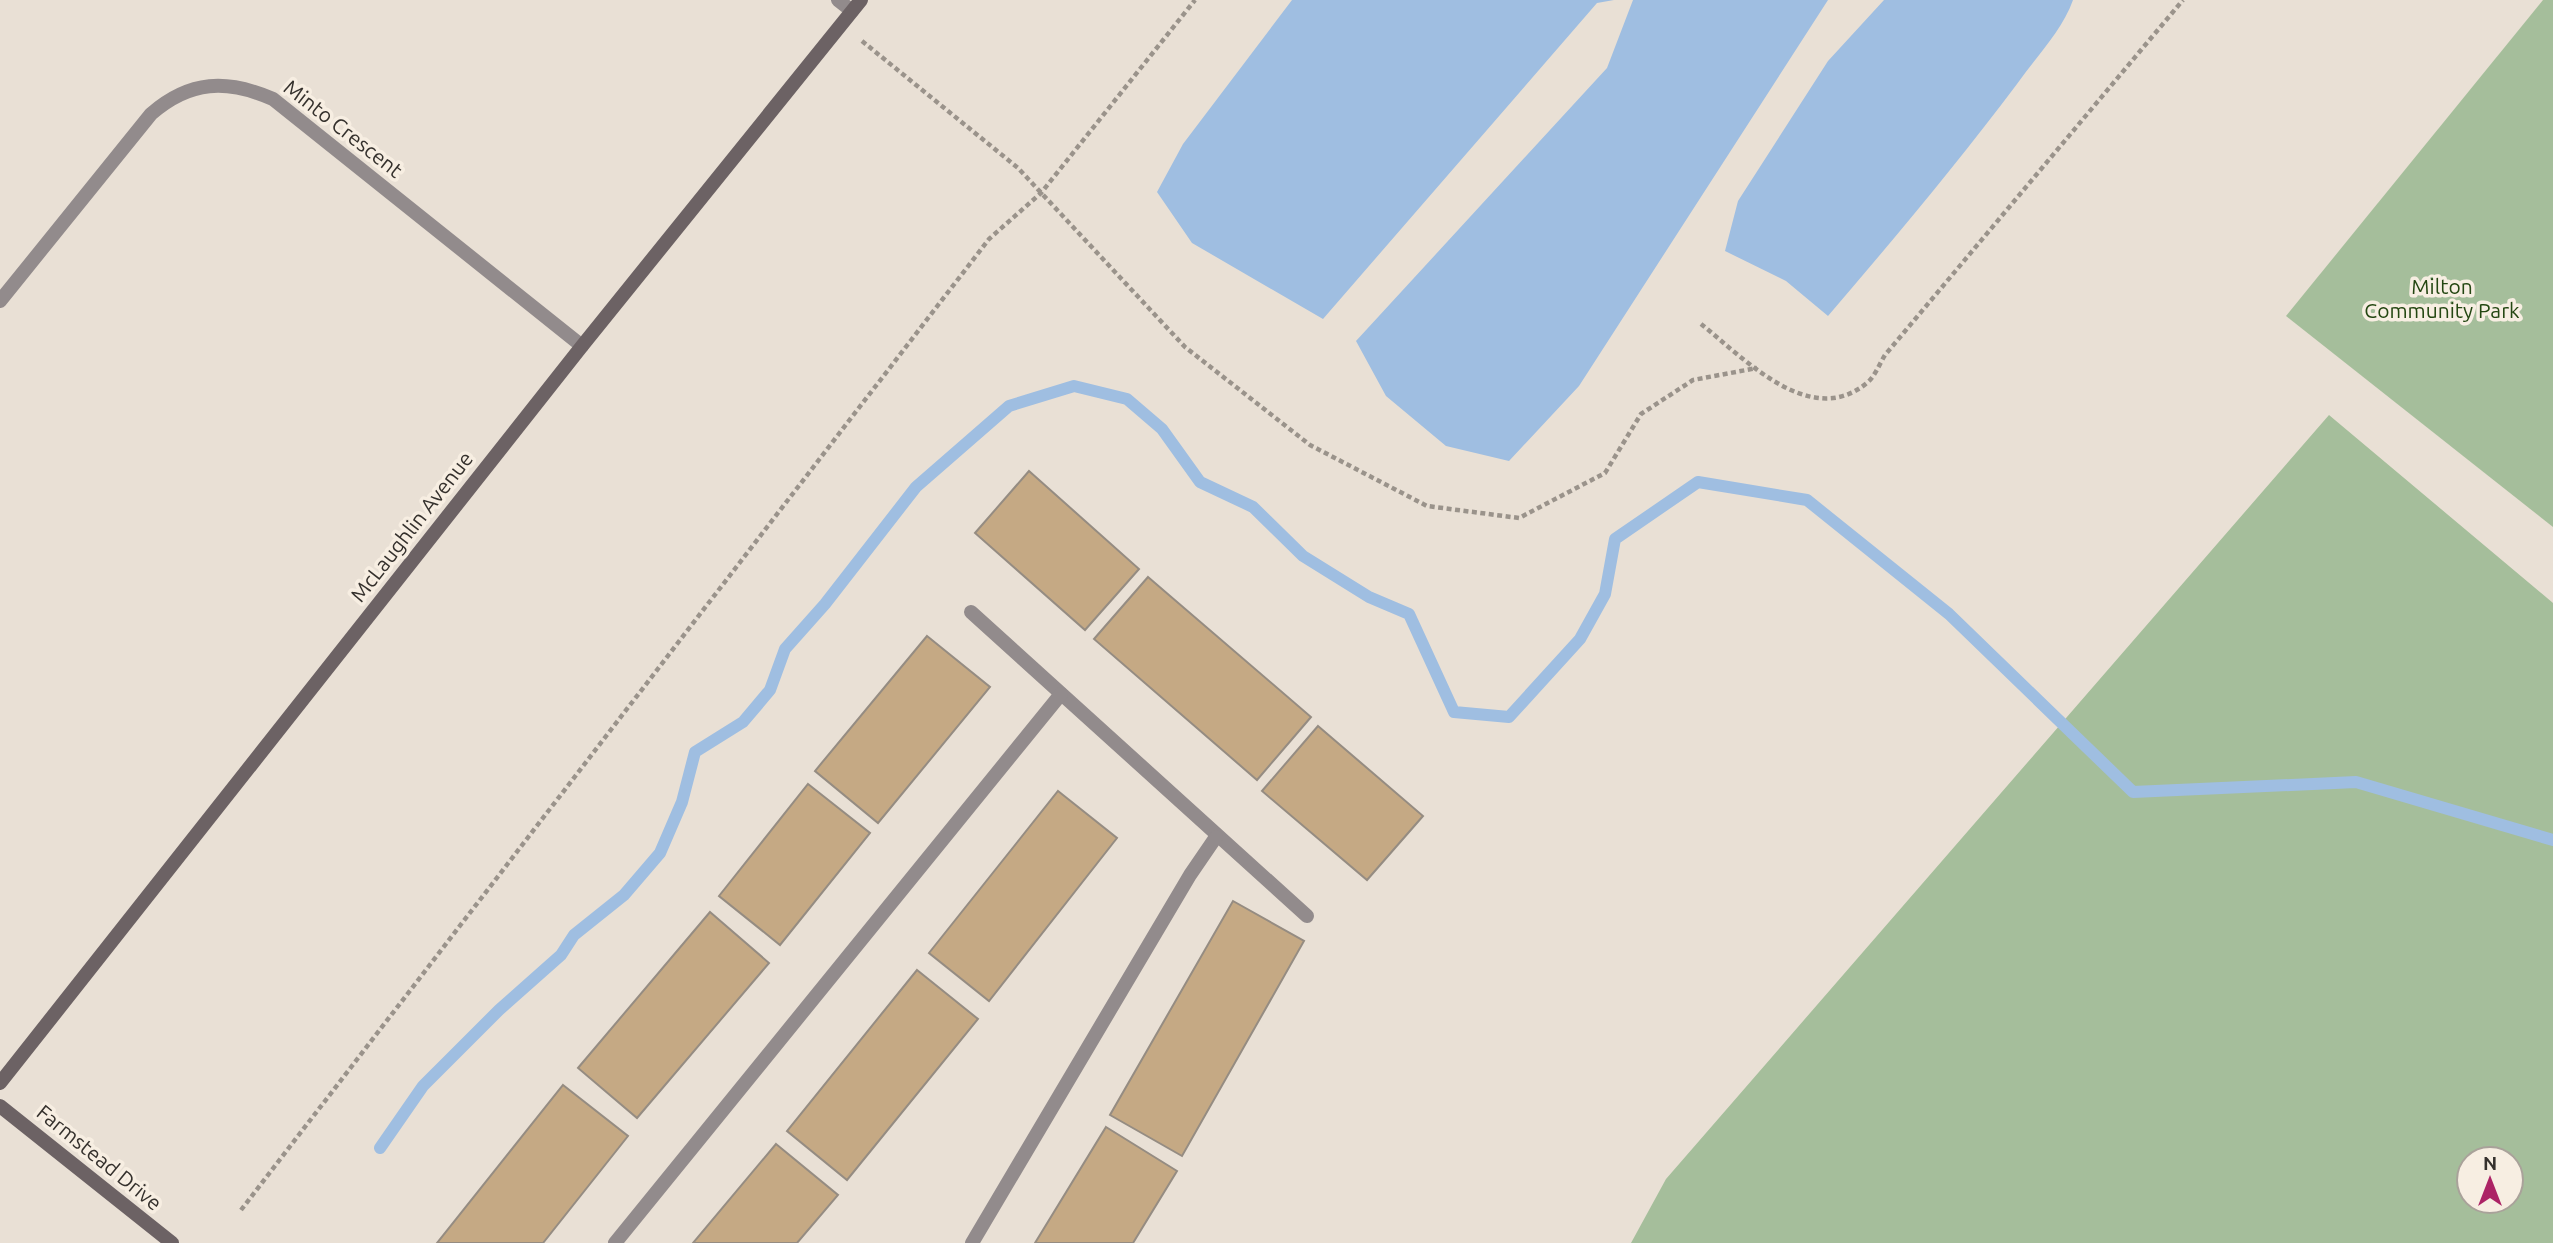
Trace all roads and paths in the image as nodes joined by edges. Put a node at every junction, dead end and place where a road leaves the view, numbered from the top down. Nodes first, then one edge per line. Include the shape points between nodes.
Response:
1 (838, 0) edge
2 (1195, 0) edge
3 (2183, 0) edge
4 (857, 6) edge
5 (841, 24) junction
6 (1041, 193) junction
7 (0, 301) edge
8 (1700, 324) dead end
9 (582, 346) junction
10 (1757, 368) junction
11 (971, 612) dead end
12 (1061, 694) junction
13 (1216, 837) junction
14 (1307, 916) dead end
15 (0, 1083) edge
16 (0, 1106) edge
17 (241, 1210) dead end
18 (172, 1243) edge
19 (615, 1243) edge
20 (972, 1243) edge

1 - 4 street
2 - 6 path
3 - 10 path via 1885,355 1869,381 1843,397 1807,398
4 - 5 street, McLaughlin Avenue
5 - 6 path via 1018,168
5 - 9 street, McLaughlin Avenue
6 - 10 path via 1185,347 1310,445 1427,506 1519,518 1605,473 1641,414 1693,380
6 - 17 path via 989,239
7 - 9 street, Minto Crescent via 151,114 167,100 190,90 244,86 273,99
8 - 10 path
9 - 15 street, McLaughlin Avenue
11 - 12 street
12 - 13 street
12 - 19 street
13 - 14 street
13 - 20 street
16 - 18 street, Farmstead Drive

